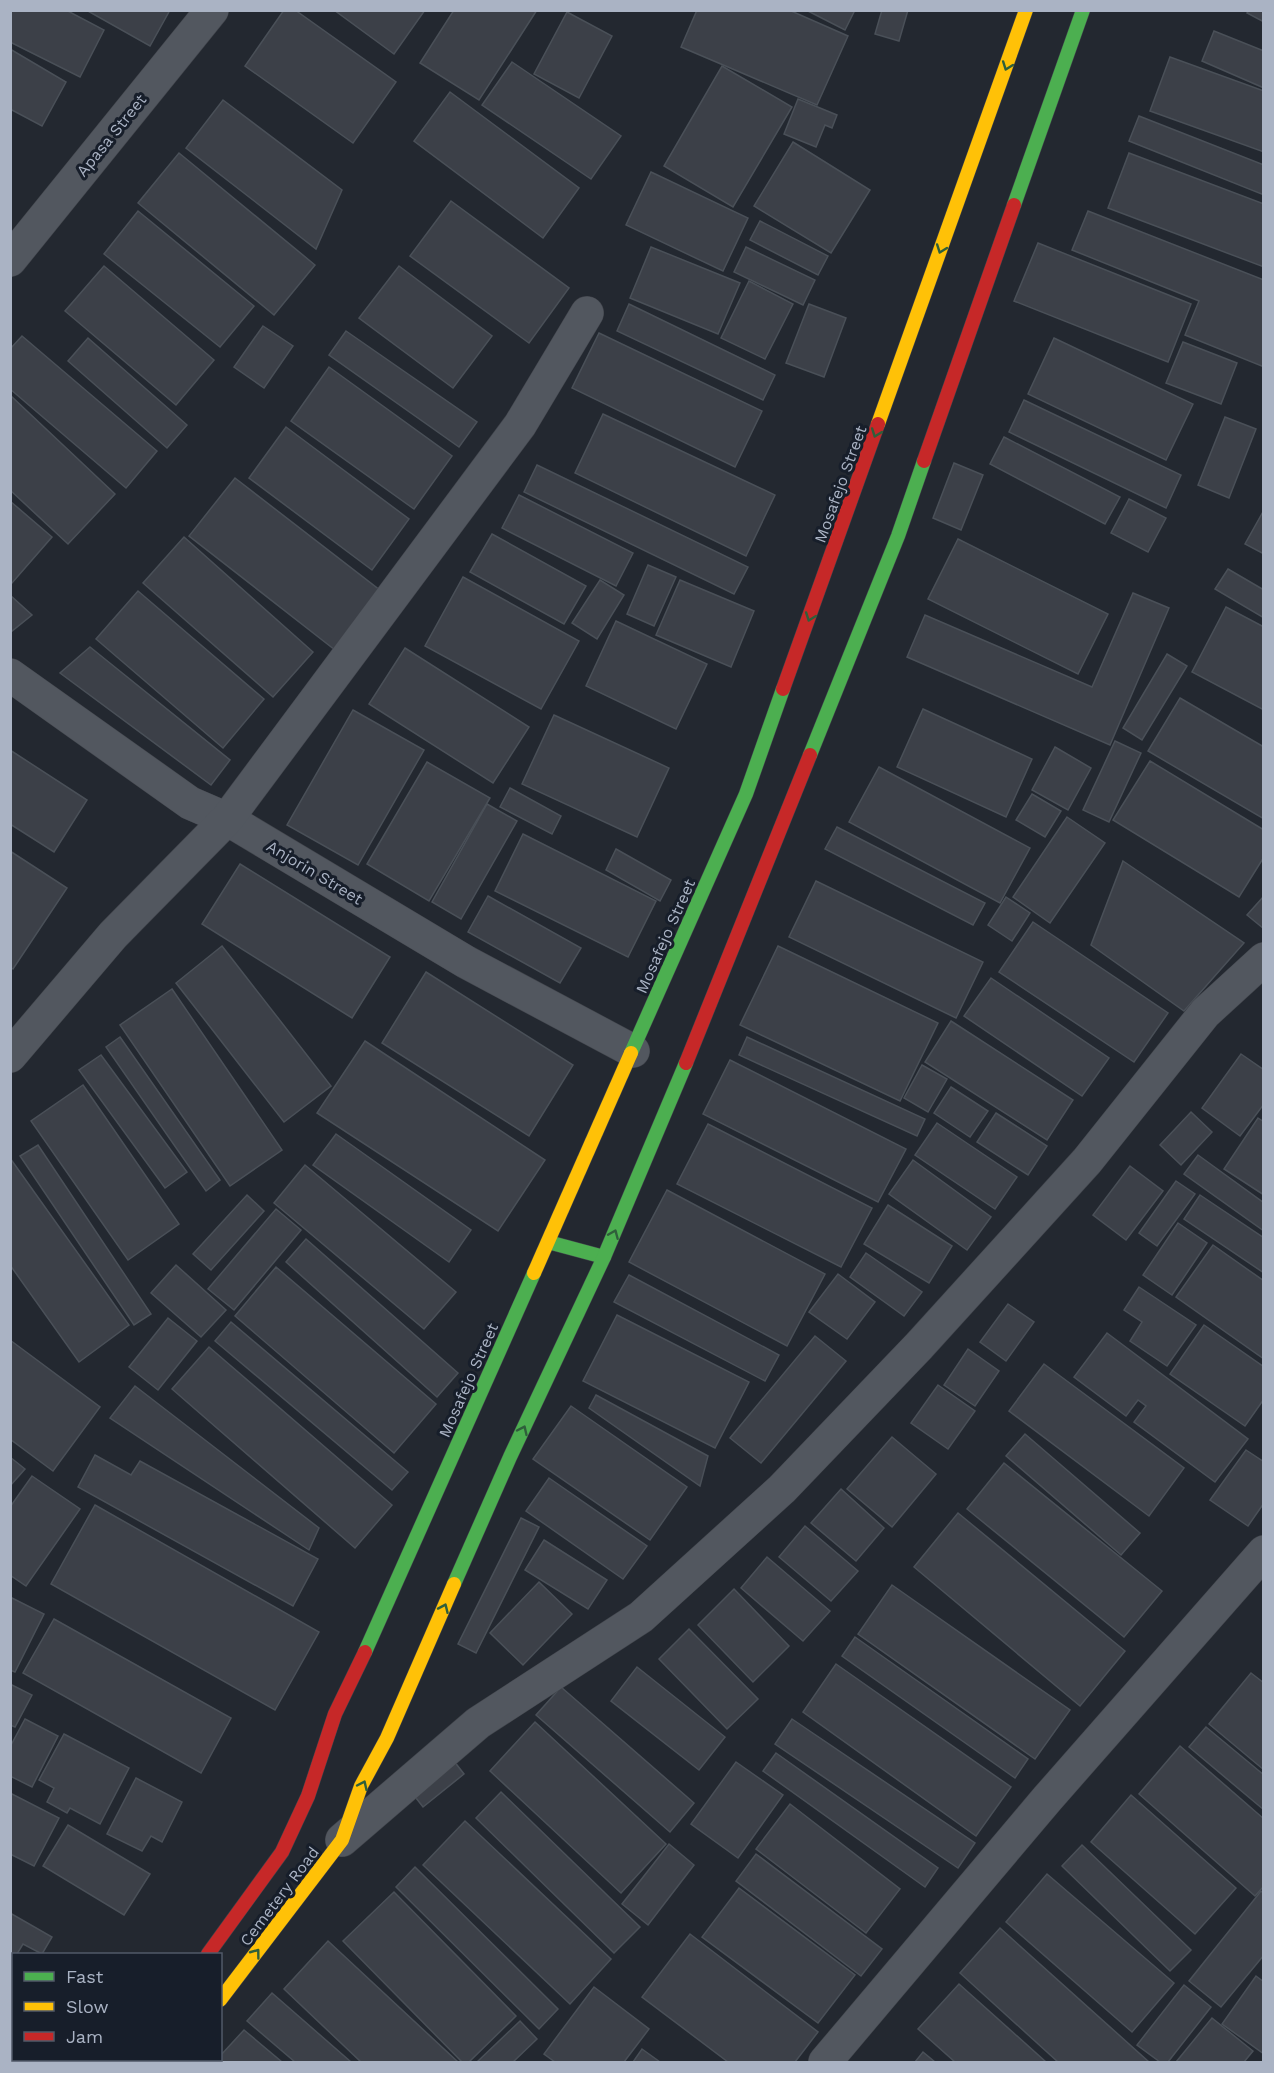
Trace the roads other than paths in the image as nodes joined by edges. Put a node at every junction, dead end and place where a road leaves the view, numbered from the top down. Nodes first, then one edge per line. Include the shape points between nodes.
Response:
1 (212, 10) edge
2 (1026, 10) edge
3 (1083, 10) edge
4 (10, 260) edge
5 (587, 314) dead end
6 (10, 675) edge
7 (227, 819) junction
8 (1263, 959) edge
9 (633, 1051) junction
10 (10, 1056) edge
11 (548, 1242) junction
12 (604, 1257) junction
13 (1263, 1552) edge
14 (342, 1840) junction
15 (282, 1852) joint
16 (209, 1953) edge
17 (222, 1997) edge
18 (825, 2062) edge

1 - 4 street, Apasa Street
2 -> 9 main road, Mosafejo Street via 746,794
12 -> 3 main road via 700,1030 898,536
5 - 7 street via 520,425
6 - 7 street, Anjorin Street via 190,803
7 - 9 street, Anjorin Street via 466,962
7 - 10 street via 113,934
8 - 14 street via 1205,1013 1087,1161 782,1489 641,1617 478,1723
9 - 11 main road, Mosafejo Street
11 - 12 main road
11 - 15 main road, Mosafejo Street via 335,1714 308,1796
14 -> 12 main road via 361,1786 387,1738 510,1456
13 - 18 street
17 -> 14 main road, Cemetery Road
15 - 16 main road, Cemetery Road

